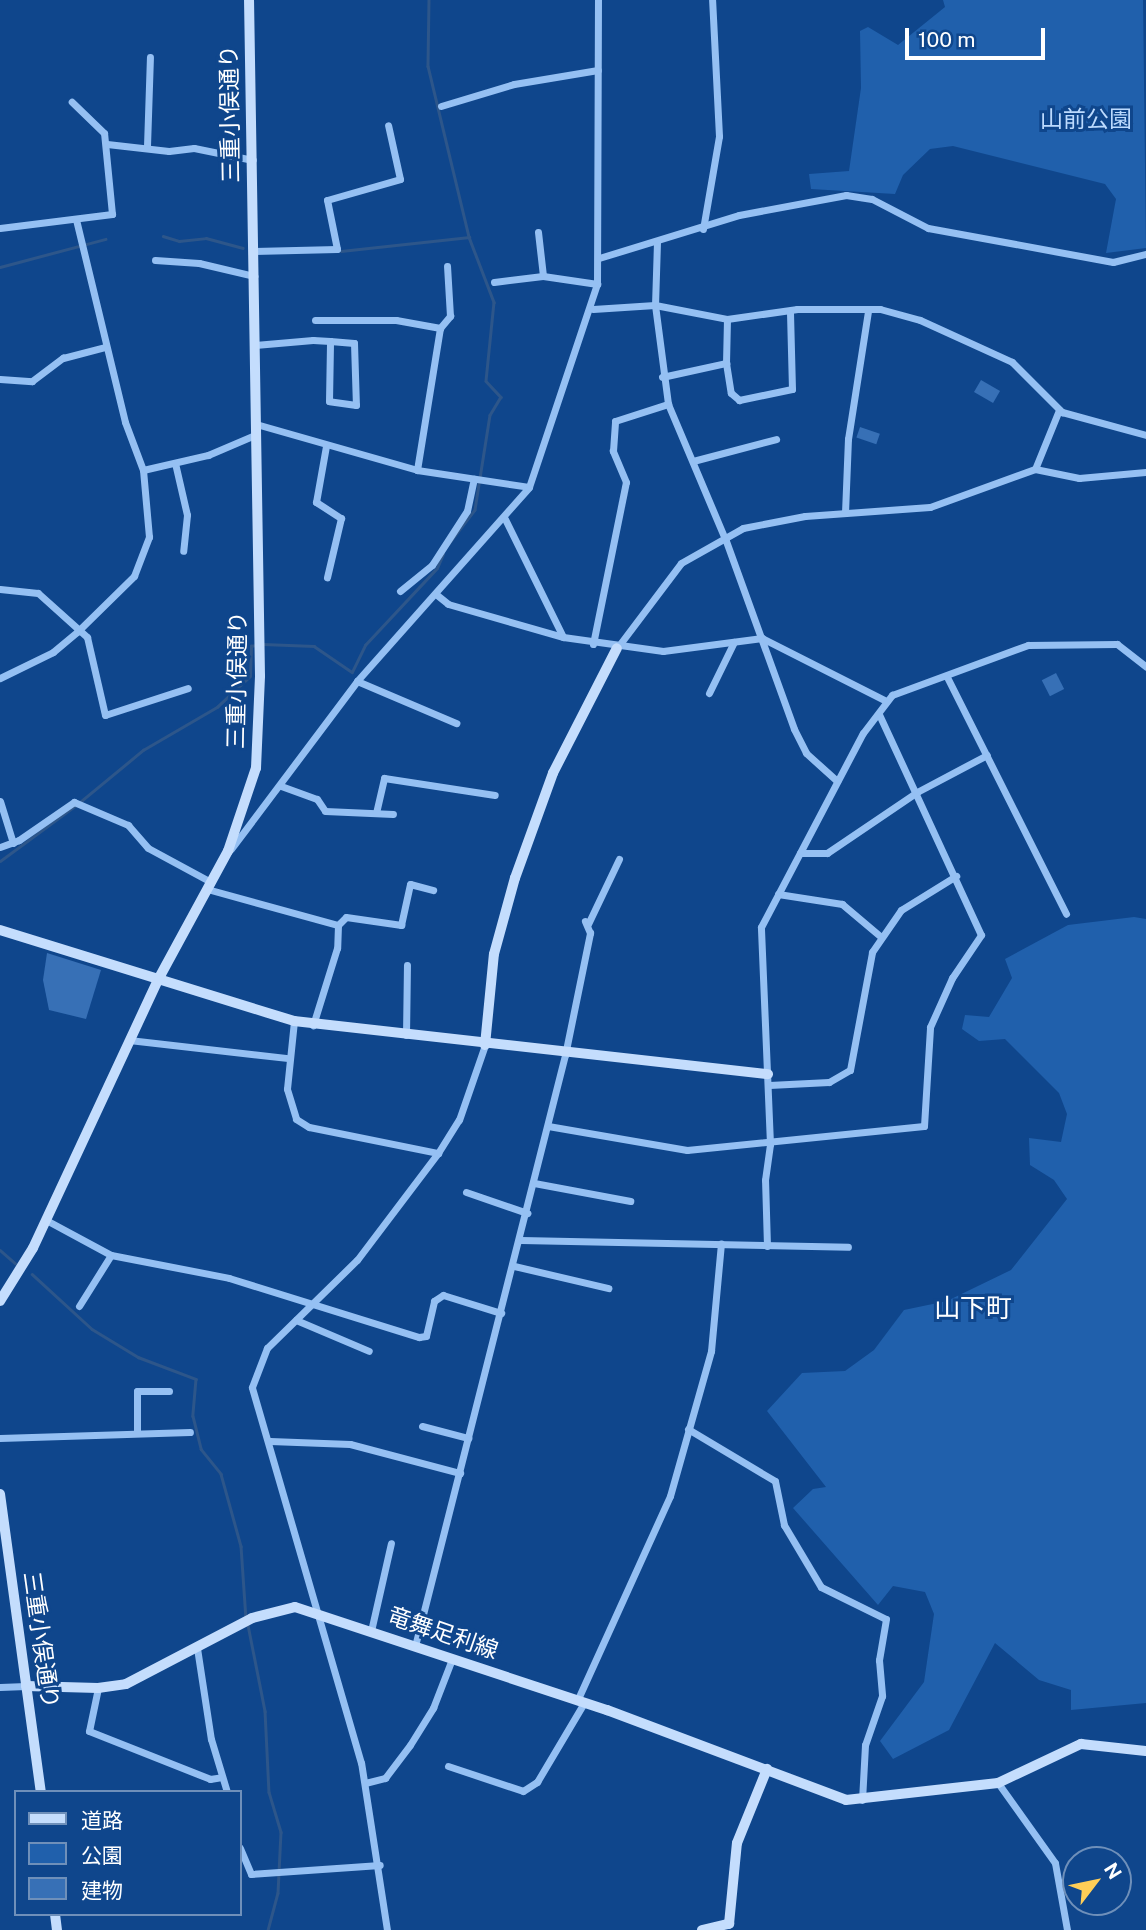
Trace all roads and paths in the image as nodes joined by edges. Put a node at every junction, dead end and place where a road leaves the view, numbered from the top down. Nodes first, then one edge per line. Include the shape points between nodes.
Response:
1 (249, 0) edge
2 (712, 0) edge
3 (600, 3) edge
4 (150, 57) dead end
5 (598, 70) junction
6 (72, 102) dead end
7 (441, 106) dead end
8 (388, 125) dead end
9 (107, 144) junction
10 (147, 146) junction
11 (253, 160) junction
12 (76, 220) junction
13 (0, 228) edge
14 (703, 229) junction
15 (538, 232) dead end
16 (657, 242) junction
17 (254, 251) junction
18 (1146, 254) edge
19 (599, 258) junction
20 (155, 260) dead end
21 (447, 266) dead end
22 (254, 276) junction
23 (543, 276) junction
24 (494, 282) dead end
25 (597, 284) junction
26 (655, 305) junction
27 (593, 309) junction
28 (790, 311) junction
29 (868, 311) junction
30 (727, 319) junction
31 (315, 320) dead end
32 (440, 328) junction
33 (330, 341) junction
34 (255, 345) junction
35 (105, 347) junction
36 (726, 363) junction
37 (662, 377) junction
38 (0, 379) edge
39 (668, 404) junction
40 (1059, 410) junction
41 (256, 429) junction
42 (1146, 435) edge
43 (776, 439) dead end
44 (326, 446) junction
45 (693, 461) junction
46 (175, 463) junction
47 (1035, 469) junction
48 (143, 470) junction
49 (417, 470) junction
50 (1146, 472) edge
51 (474, 479) junction
52 (529, 487) junction
53 (845, 513) junction
54 (505, 519) junction
55 (723, 536) junction
56 (183, 551) dead end
57 (327, 577) dead end
58 (0, 589) edge
59 (400, 591) dead end
60 (437, 595) junction
61 (77, 632) junction
62 (563, 637) junction
63 (762, 638) junction
64 (734, 642) junction
65 (593, 644) junction
66 (617, 648) junction
67 (1146, 667) edge
68 (947, 677) junction
69 (0, 678) edge
70 (357, 681) junction
71 (188, 688) dead end
72 (709, 693) dead end
73 (886, 701) junction
74 (880, 714) junction
75 (456, 723) dead end
76 (987, 755) junction
77 (837, 781) junction
78 (281, 786) junction
79 (917, 792) junction
80 (495, 795) dead end
81 (0, 801) edge
82 (376, 813) junction
83 (393, 814) dead end
84 (13, 843) junction
85 (0, 847) edge
86 (228, 850) junction
87 (800, 853) junction
88 (619, 859) dead end
89 (956, 876) junction
90 (209, 886) junction
91 (433, 890) dead end
92 (778, 894) junction
93 (1066, 914) dead end
94 (338, 925) junction
95 (0, 930) edge
96 (881, 937) junction
97 (407, 965) dead end
98 (159, 978) junction
99 (294, 1021) junction
100 (313, 1025) junction
101 (406, 1035) junction
102 (129, 1040) junction
103 (485, 1045) junction
104 (565, 1055) junction
105 (288, 1058) junction
106 (769, 1079) junction
107 (548, 1126) junction
108 (770, 1144) junction
109 (438, 1153) junction
110 (534, 1183) junction
111 (466, 1192) dead end
112 (630, 1201) dead end
113 (527, 1213) junction
114 (46, 1220) junction
115 (521, 1240) junction
116 (721, 1243) junction
117 (767, 1246) junction
118 (848, 1247) dead end
119 (111, 1255) junction
120 (514, 1266) junction
121 (608, 1288) dead end
122 (0, 1301) edge
123 (314, 1304) junction
124 (79, 1306) dead end
125 (501, 1313) junction
126 (296, 1320) junction
127 (369, 1351) dead end
128 (169, 1391) dead end
129 (422, 1426) dead end
130 (688, 1429) junction
131 (137, 1431) junction
132 (190, 1432) dead end
133 (0, 1438) edge
134 (468, 1438) junction
135 (270, 1441) junction
136 (460, 1473) junction
137 (0, 1494) edge
138 (1, 1514) edge
139 (391, 1543) dead end
140 (314, 1612) junction
141 (372, 1631) junction
142 (415, 1646) junction
143 (197, 1648) junction
144 (452, 1659) junction
145 (26, 1685) junction
146 (0, 1687) edge
147 (98, 1688) junction
148 (580, 1702) junction
149 (1146, 1751) edge
150 (449, 1766) dead end
151 (767, 1769) junction
152 (222, 1777) junction
153 (365, 1783) junction
154 (998, 1783) junction
155 (41, 1790) edge
156 (227, 1790) edge
157 (862, 1800) junction
158 (242, 1853) edge
159 (380, 1865) junction
160 (387, 1930) edge
161 (702, 1930) edge
162 (1066, 1930) edge

1 - 11 street, 三重小俣通り
2 - 14 street via 710,53 719,136
3 - 5 street
4 - 10 street
5 - 7 street via 514,84
5 - 19 street
6 - 9 street via 101,126
8 - 17 street via 400,180 327,200 337,249
9 - 10 street
9 - 12 street via 115,208 106,217
10 - 11 street via 194,148
11 - 17 street, 三重小俣通り
12 - 13 street
12 - 35 street
14 - 16 street
14 - 18 street via 739,215 846,195 872,199 928,228 1113,262
15 - 23 street
16 - 19 street
16 - 26 street
17 - 22 street, 三重小俣通り
19 - 25 street
20 - 22 street via 199,263
21 - 32 street via 450,316
22 - 34 street, 三重小俣通り
23 - 24 street
23 - 25 street
25 - 27 street
26 - 27 street
26 - 30 street
26 - 37 street
27 - 52 street via 560,382
28 - 29 street
28 - 30 street
28 - 36 street via 792,390 735,399
29 - 40 street via 920,320 993,352 1026,373
29 - 53 street via 848,439
30 - 36 street
31 - 32 street via 396,320
32 - 49 street
33 - 33 street via 354,343 356,405 329,401
33 - 34 street
34 - 41 street, 三重小俣通り
35 - 38 street via 63,358 32,381
35 - 48 street
36 - 37 street
37 - 39 street
39 - 45 street
39 - 65 street via 615,421 612,451 626,482
40 - 42 street
40 - 47 street
41 - 44 street
41 - 46 street
41 - 86 street, 三重小俣通り via 260,738 251,785
43 - 45 street
44 - 49 street
44 - 57 street via 316,502 341,518
45 - 55 street
46 - 48 street
46 - 56 street via 187,515
47 - 50 street via 1079,478
47 - 53 street via 930,507
48 - 61 street via 150,525 142,564
49 - 51 street
51 - 52 street
51 - 59 street via 467,512 432,565
52 - 54 street
53 - 55 street via 766,521
54 - 60 street
54 - 62 street
55 - 63 street
55 - 66 street via 671,575
58 - 61 street via 38,593
60 - 62 street via 448,604
60 - 70 street
61 - 69 street via 52,652
61 - 71 street via 90,644 105,715
62 - 65 street
63 - 64 street
63 - 73 street
63 - 77 street via 806,753
64 - 66 street via 663,652
64 - 72 street
65 - 66 street
66 - 103 street via 552,774 515,878 494,954
67 - 68 street via 1117,644 1045,642 1000,652
68 - 73 street
68 - 76 street
70 - 75 street
70 - 78 street
73 - 74 street
74 - 77 street via 863,733
74 - 79 street
76 - 79 street
76 - 93 street
77 - 87 street
78 - 82 street via 317,799 325,811
78 - 86 street
79 - 87 street via 827,853
79 - 89 street
80 - 82 street via 384,778
81 - 84 street
82 - 83 street
84 - 85 street
84 - 90 street via 74,802 128,825 148,848
86 - 90 street, 三重小俣通り
87 - 92 street
88 - 104 street via 587,922
89 - 96 street via 912,900
89 - 108 street via 981,935 951,978 930,1027 924,1126
90 - 94 street
90 - 98 street, 三重小俣通り
91 - 94 street via 410,884 401,925 346,918
92 - 96 street via 842,904
92 - 106 street via 759,943
94 - 100 street via 337,948
95 - 98 street
96 - 106 street via 866,968 850,1070 829,1082
97 - 101 street
98 - 99 street
98 - 102 street, 三重小俣通り
99 - 100 street
99 - 105 street
100 - 101 street
101 - 103 street
102 - 105 street
102 - 114 street, 三重小俣通り
103 - 104 street
103 - 109 street via 459,1120
104 - 106 street
104 - 107 street
105 - 109 street via 287,1089 296,1119 309,1127
106 - 108 street
107 - 108 street via 677,1150
107 - 110 street
108 - 117 street via 765,1180
109 - 123 street via 357,1260
110 - 112 street
110 - 113 street
111 - 113 street
113 - 115 street
114 - 119 street
114 - 122 street, 三重小俣通り
115 - 116 street
115 - 120 street
116 - 117 street
116 - 130 street via 711,1351
117 - 118 street
119 - 123 street via 229,1278
119 - 124 street
120 - 121 street
120 - 125 street
123 - 125 street via 419,1337 426,1336 435,1301 443,1295
123 - 126 street
125 - 134 street
126 - 127 street
126 - 135 street via 267,1348 255,1373 253,1399
128 - 131 street via 137,1391
129 - 134 street
130 - 148 street via 670,1496
130 - 157 street via 775,1481 783,1525 821,1587 886,1619 879,1660 883,1696 862,1762
131 - 132 street
131 - 133 street
134 - 136 street
135 - 136 street via 351,1444
135 - 140 street
136 - 142 street
137 - 138 street, 三重小俣通り
138 - 145 street, 三重小俣通り
139 - 141 street
140 - 141 street, 竜舞足利線
140 - 143 street, 竜舞足利線 via 272,1610
140 - 153 street
141 - 142 street, 竜舞足利線
142 - 144 street, 竜舞足利線
143 - 147 street, 竜舞足利線 via 138,1679
143 - 152 street
144 - 148 street, 竜舞足利線
144 - 153 street via 433,1708 410,1745 385,1778
145 - 146 street
145 - 147 street, 竜舞足利線
145 - 155 street, 三重小俣通り
147 - 152 street via 89,1731 211,1779
148 - 150 street via 537,1782 523,1791
148 - 151 street, 竜舞足利線
149 - 154 street via 1081,1744
151 - 157 street, 竜舞足利線 via 846,1800
151 - 161 street via 737,1843 729,1924
152 - 156 street
153 - 159 street
154 - 157 street
154 - 162 street via 1055,1863
158 - 159 street via 251,1874
159 - 160 street

